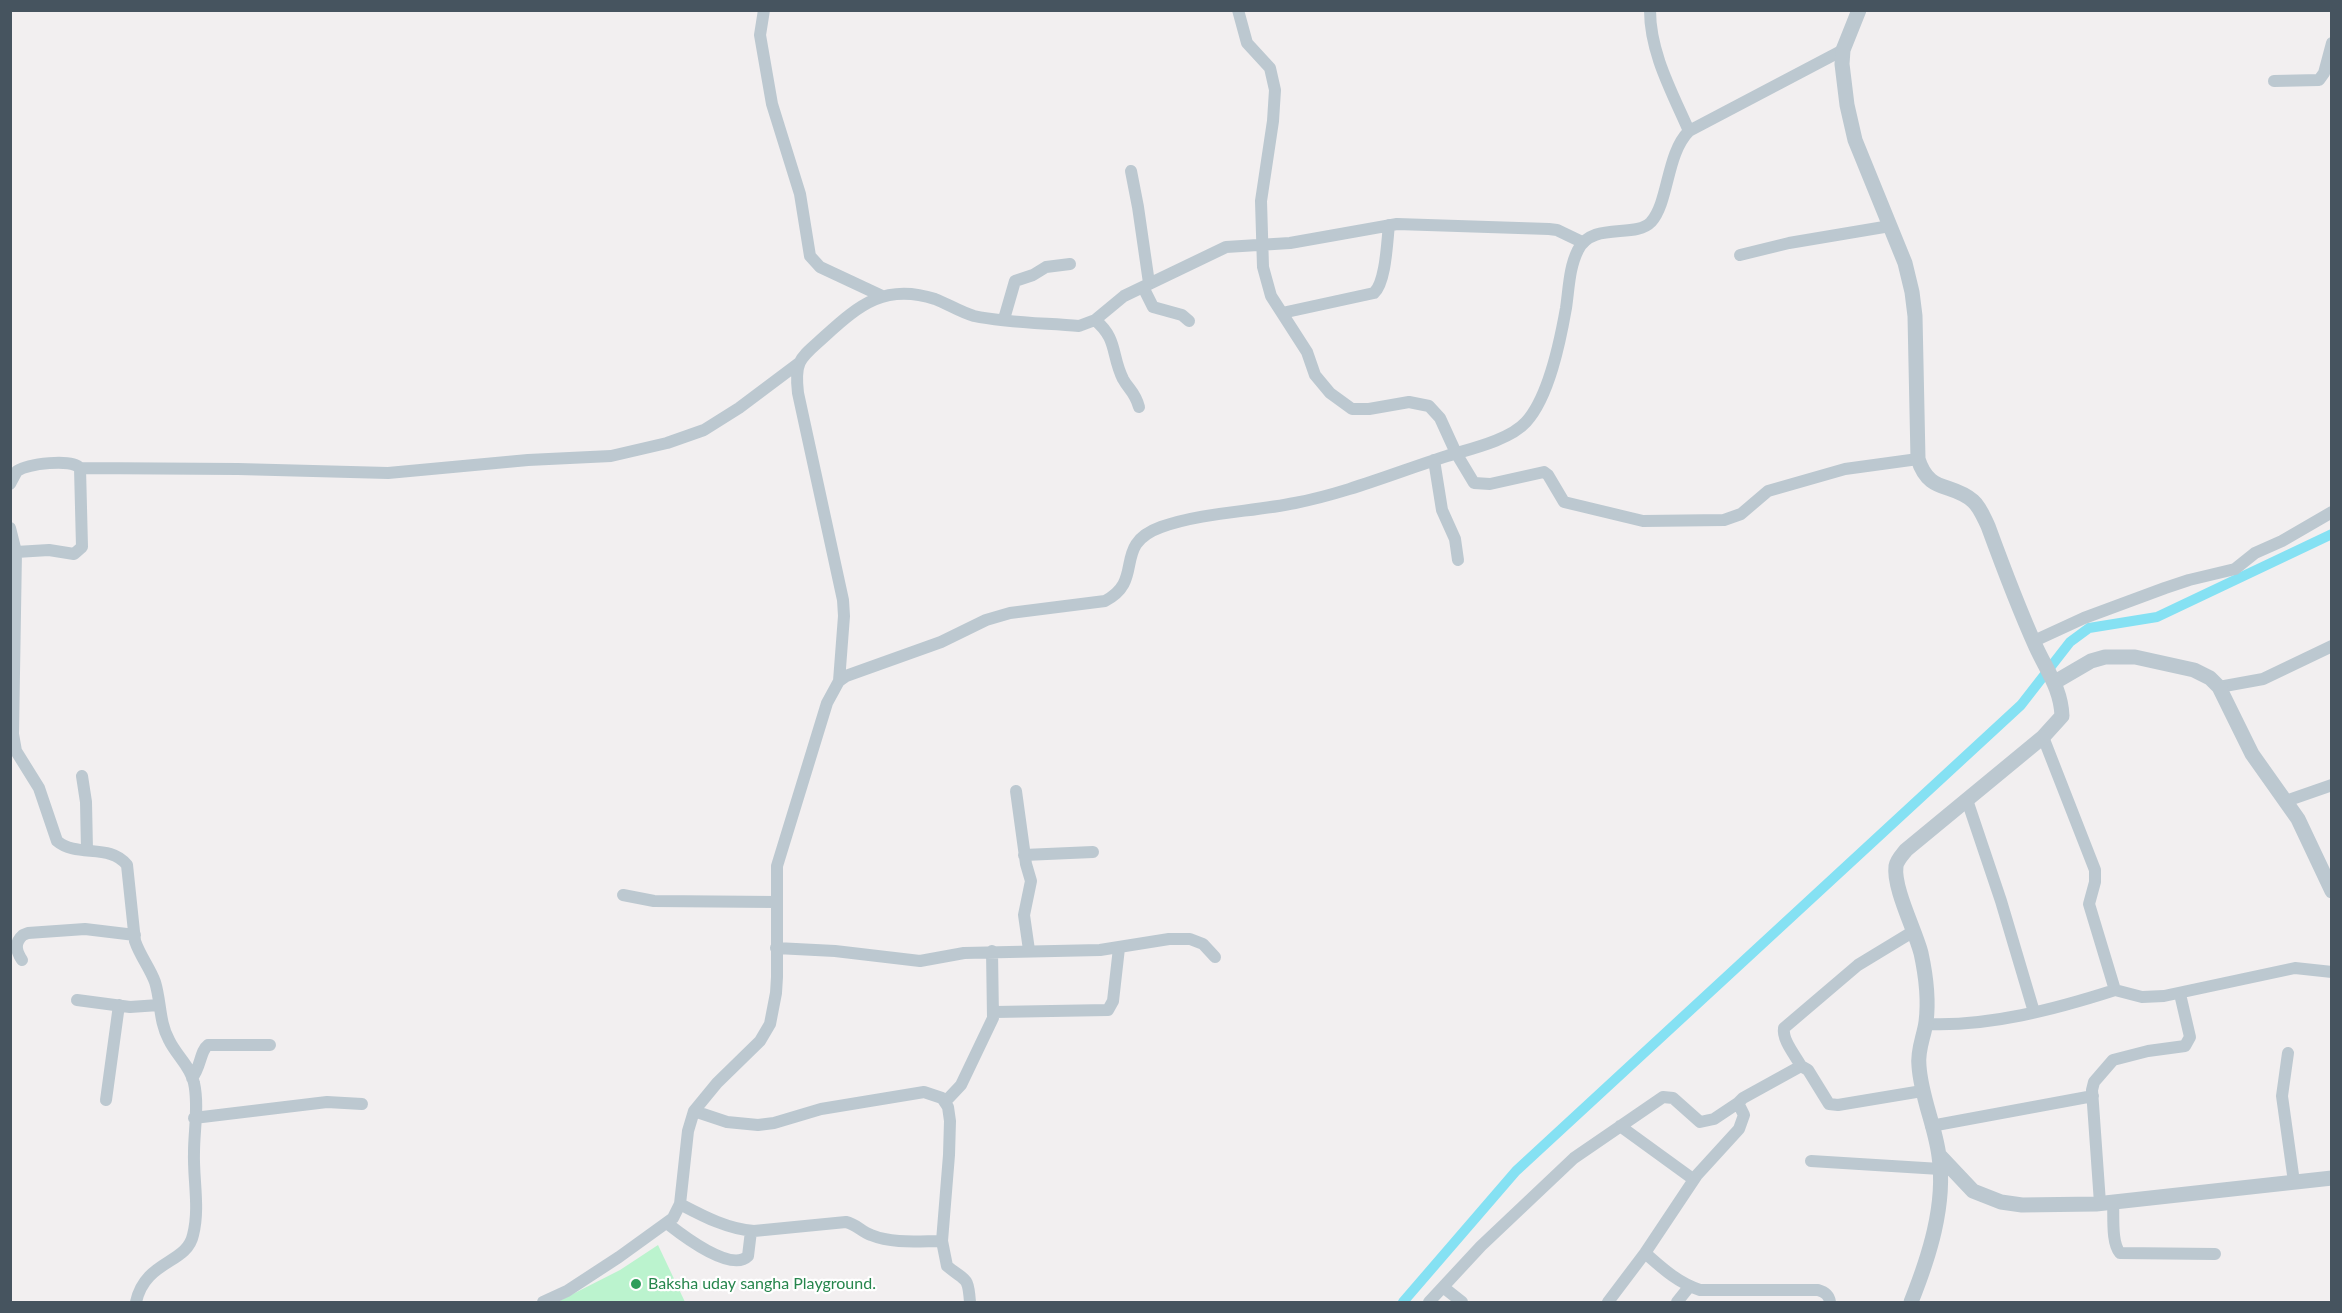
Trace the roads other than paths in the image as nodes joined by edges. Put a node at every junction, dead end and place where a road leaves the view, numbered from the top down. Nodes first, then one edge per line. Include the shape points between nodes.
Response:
1 (764, 10) edge
2 (1238, 10) edge
3 (1650, 10) edge
4 (1859, 10) edge
5 (2331, 42) edge
6 (1843, 50) junction
7 (2274, 81) dead end
8 (1689, 131) junction
9 (1131, 171) dead end
10 (1389, 225) junction
11 (1890, 226) junction
12 (1582, 242) junction
13 (1263, 244) junction
14 (1740, 255) dead end
15 (1070, 264) dead end
16 (1146, 285) junction
17 (882, 296) junction
18 (1282, 313) junction
19 (1004, 319) junction
20 (1095, 320) junction
21 (1189, 321) dead end
22 (799, 363) junction
23 (1139, 407) dead end
24 (1455, 453) junction
25 (1918, 459) junction
26 (1434, 460) junction
27 (80, 468) junction
28 (10, 484) edge
29 (2331, 512) edge
30 (10, 528) edge
31 (16, 552) junction
32 (1458, 560) dead end
33 (2035, 644) junction
34 (2331, 646) edge
35 (2053, 678) junction
36 (839, 681) junction
37 (13, 685) edge
38 (2219, 687) junction
39 (2043, 737) junction
40 (82, 776) dead end
41 (2331, 785) edge
42 (1016, 791) dead end
43 (1967, 800) junction
44 (2286, 801) junction
45 (87, 850) junction
46 (1093, 852) dead end
47 (1024, 855) junction
48 (2331, 891) edge
49 (623, 895) dead end
50 (776, 902) junction
51 (1914, 931) junction
52 (135, 935) junction
53 (776, 948) junction
54 (1119, 948) junction
55 (1029, 950) junction
56 (992, 951) junction
57 (1215, 957) dead end
58 (22, 960) dead end
59 (2331, 972) edge
60 (2115, 990) junction
61 (2180, 994) junction
62 (77, 1000) dead end
63 (119, 1005) junction
64 (159, 1005) junction
65 (995, 1012) junction
66 (2034, 1012) junction
67 (1926, 1024) junction
68 (270, 1045) dead end
69 (2288, 1053) dead end
70 (1801, 1066) junction
71 (192, 1077) junction
72 (1922, 1091) junction
73 (2093, 1096) junction
74 (106, 1100) dead end
75 (945, 1102) junction
76 (1738, 1103) junction
77 (362, 1104) dead end
78 (694, 1111) junction
79 (194, 1118) junction
80 (1620, 1126) junction
81 (1931, 1126) junction
82 (1811, 1161) dead end
83 (1940, 1162) junction
84 (2331, 1178) edge
85 (1693, 1179) junction
86 (2294, 1182) junction
87 (680, 1203) junction
88 (2107, 1203) junction
89 (668, 1224) junction
90 (751, 1231) junction
91 (942, 1241) junction
92 (1645, 1253) junction
93 (2215, 1254) dead end
94 (1443, 1287) junction
95 (1689, 1287) junction
96 (136, 1302) edge
97 (543, 1302) edge
98 (970, 1302) edge
99 (1429, 1302) edge
100 (1462, 1302) edge
101 (1608, 1302) edge
102 (1677, 1302) edge
103 (1830, 1302) edge
104 (1911, 1302) edge

1 - 17 street via 760,35 772,104 800,194 810,256 820,267
2 - 13 street via 1247,43 1270,68 1275,90 1261,201
3 - 8 street via 1656,53
4 - 6 street
5 - 7 street via 2319,80
6 - 8 street
6 - 11 street via 1842,71 1851,127
8 - 12 street via 1677,150 1652,221
9 - 16 street
10 - 12 street via 1549,229
10 - 13 street via 1311,240
10 - 18 street via 1382,277 1374,293
11 - 14 street
11 - 25 street via 1905,263 1913,300
12 - 24 street via 1571,271 1566,309 1548,378 1536,410 1511,434
13 - 16 street via 1226,247
13 - 18 street via 1266,281
15 - 19 street via 1046,267 1018,279 1012,287
16 - 20 street via 1124,296
16 - 21 street via 1153,307 1182,315
17 - 19 street via 914,294 974,316
17 - 22 street via 843,320
18 - 24 street via 1307,352 1319,382 1346,406 1358,410 1409,402 1424,404 1440,418
19 - 20 street via 1079,326
20 - 23 street via 1108,332 1124,380
22 - 27 street via 704,430 610,456 388,473
22 - 36 street via 798,393 843,600
24 - 25 street via 1474,483 1490,484 1544,472 1564,502 1643,521 1724,520 1741,514 1768,491 1845,469
24 - 26 street
25 - 33 street via 1928,480 1963,495 1978,508
26 - 32 street via 1442,510 1455,539
26 - 36 street via 1335,494 1162,527 1138,540 1122,589 1106,601 1000,615 941,642 853,672
27 - 28 street via 72,463 30,465 17,471
27 - 31 street via 82,547 74,554 49,550
29 - 33 street via 2255,553 2235,569 2165,588 2084,618
30 - 31 street
31 - 37 street
33 - 35 street
34 - 38 street via 2263,680
35 - 38 street via 2106,657 2135,657 2194,670
35 - 39 street via 2062,716
36 - 50 street via 827,703 780,854
37 - 45 street via 16,751 39,788 57,841 63,846
38 - 44 street via 2252,754
39 - 43 street
39 - 60 street via 2095,870 2089,904
40 - 45 street
41 - 44 street
42 - 47 street
43 - 51 street via 1906,850 1896,865
43 - 66 street
44 - 48 street via 2320,862
45 - 52 street via 116,855 128,865
46 - 47 street
47 - 55 street via 1031,881 1024,915
49 - 50 street via 654,901
50 - 53 street
51 - 67 street via 1926,986
51 - 70 street via 1858,965 1784,1028 1785,1039
52 - 58 street via 85,929 28,933 17,943
52 - 64 street via 138,952 155,984
53 - 56 street via 920,961
53 - 78 street via 776,993 770,1024 760,1041
54 - 55 street
54 - 57 street via 1190,939 1203,944
54 - 65 street via 1113,1001 1108,1010
55 - 56 street
56 - 65 street
59 - 61 street via 2295,968
60 - 61 street via 2142,997
60 - 66 street
61 - 73 street via 2188,1028 2189,1042 2185,1047 2113,1060 2094,1082
62 - 63 street
63 - 64 street
63 - 74 street
64 - 71 street via 169,1041
65 - 75 street via 961,1084
66 - 67 street via 1975,1023
67 - 72 street via 1918,1064
68 - 71 street via 208,1045
69 - 86 street via 2282,1096
70 - 72 street via 1808,1070 1829,1104
70 - 76 street
71 - 79 street
72 - 81 street
73 - 81 street
73 - 88 street
75 - 78 street via 924,1092 821,1109 758,1125 727,1122
75 - 91 street via 950,1144
76 - 80 street via 1714,1119 1700,1122 1673,1098 1663,1097
76 - 85 street via 1744,1115 1739,1129
77 - 79 street via 327,1102
78 - 87 street
79 - 96 street via 193,1235 177,1256 149,1275
80 - 85 street
80 - 94 street via 1574,1158
81 - 83 street
82 - 83 street
83 - 88 street via 1973,1191 2001,1202 2040,1206
83 - 104 street via 1938,1213 1924,1270
84 - 86 street
85 - 92 street
86 - 88 street
87 - 89 street
87 - 90 street via 714,1221
88 - 93 street via 2120,1253
89 - 90 street via 713,1254 739,1261 748,1257
89 - 97 street via 567,1291
90 - 91 street via 846,1222 885,1239
91 - 98 street via 947,1266 969,1284
92 - 95 street
92 - 101 street
94 - 99 street
94 - 100 street
95 - 102 street
95 - 103 street via 1711,1292 1818,1290

